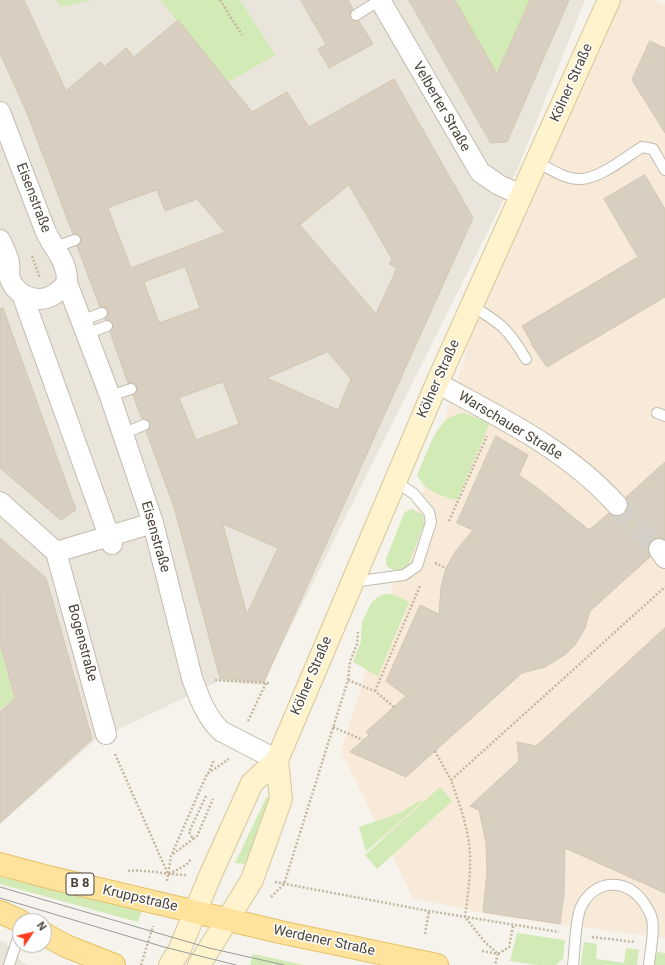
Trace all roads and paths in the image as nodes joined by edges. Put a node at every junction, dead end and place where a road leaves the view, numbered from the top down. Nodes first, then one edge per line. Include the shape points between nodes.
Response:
1 (220, 0) edge
2 (380, 0) edge
3 (609, 0) edge
4 (356, 14) dead end
5 (242, 35) dead end
6 (0, 112) edge
7 (536, 162) junction
8 (665, 170) edge
9 (521, 195) junction
10 (0, 240) edge
11 (75, 240) dead end
12 (55, 247) junction
13 (67, 283) junction
14 (22, 294) junction
15 (472, 306) junction
16 (102, 313) dead end
17 (107, 326) dead end
18 (84, 328) junction
19 (526, 360) dead end
20 (437, 383) junction
21 (131, 389) dead end
22 (110, 396) junction
23 (144, 425) dead end
24 (122, 434) junction
25 (395, 481) junction
26 (0, 502) edge
27 (617, 505) tunnel mouth
28 (153, 523) junction
29 (111, 540) junction
30 (56, 552) junction
31 (352, 582) junction
32 (665, 587) edge
33 (358, 630) dead end
34 (192, 678) junction
35 (348, 680) junction
36 (394, 706) dead end
37 (333, 727) junction
38 (106, 734) joint
39 (363, 740) dead end
40 (238, 741) junction
41 (435, 751) dead end
42 (214, 760) dead end
43 (277, 760) junction
44 (208, 774) junction
45 (451, 780) junction
46 (206, 796) dead end
47 (213, 799) dead end
48 (192, 838) junction
49 (171, 856) junction
50 (0, 864) edge
51 (168, 875) junction
52 (193, 875) dead end
53 (284, 884) junction
54 (270, 898) dead end
55 (428, 911) junction
56 (0, 912) edge
57 (211, 915) junction
58 (12, 917) edge
59 (465, 917) junction
60 (153, 926) dead end
61 (513, 926) dead end
62 (425, 934) dead end
63 (52, 938) edge
64 (482, 951) dead end
65 (13, 953) edge
66 (498, 954) junction
67 (143, 955) junction
68 (9, 965) edge
69 (114, 965) edge
70 (138, 965) edge
71 (141, 965) edge
72 (170, 965) edge
73 (199, 965) edge
74 (437, 965) edge
75 (495, 965) edge
76 (573, 965) edge
77 (649, 965) edge

1 - 5 path
2 - 4 lane
2 - 9 street, Velberter Straße via 480,172 499,185
3 - 7 main road, Kölner Straße
6 - 12 street, Eisenstraße via 45,230
7 - 8 lane via 568,177 580,179 596,176 642,146 653,149
7 - 9 main road, Kölner Straße
9 - 15 main road, Kölner Straße
10 - 14 street via 9,262 10,276
11 - 12 lane
12 - 13 street, Eisenstraße via 63,258 68,272
13 - 14 street via 48,298 30,298
13 - 18 street, Eisenstraße
14 - 29 street
15 - 19 lane via 500,322 513,336
15 - 20 main road, Kölner Straße
16 - 18 lane
17 - 18 lane
18 - 22 street, Eisenstraße
20 - 25 main road, Kölner Straße
20 - 27 street, Warschauer Straße via 540,441 583,472
21 - 22 lane
22 - 24 street, Eisenstraße
23 - 24 lane
24 - 28 street, Eisenstraße
25 - 31 main road, Kölner Straße
25 - 31 lane via 414,494 429,512 431,522 417,566 404,575
26 - 30 street
28 - 29 street
28 - 34 street, Eisenstraße
29 - 30 street
30 - 38 street, Bogenstraße
31 - 43 main road, Kölner Straße
32 - 45 path
33 - 35 path
34 - 40 street, Eisenstraße via 214,725
34 - 40 path via 267,683
35 - 36 path via 375,692
35 - 37 path
37 - 39 path
37 - 53 path
38 - 51 path
40 - 43 street, Eisenstraße
40 - 44 path via 230,758
41 - 45 path
42 - 44 path
43 - 57 main road, Kölner Straße via 252,783
43 - 57 main road, Kölner Straße via 281,799 252,880
44 - 49 path
45 - 59 path via 462,811 469,843 470,876
46 - 48 path via 189,832
47 - 48 path via 197,836
48 - 49 path
49 - 51 path
50 - 57 main road, Kruppstraße / B 8
51 - 52 path
53 - 54 path
53 - 55 path
55 - 59 path
55 - 62 path
56 - 58 main road
57 - 72 main road, Kölner Straße
57 - 73 main road, Kölner Straße
57 - 74 main road, Werdener Straße / B 8
59 - 66 path
60 - 67 path
61 - 66 path via 509,947
63 - 69 main road
64 - 66 path
65 - 68 lane
66 - 75 path
67 - 70 path
67 - 71 path
76 - 77 lane via 580,910 584,901 598,888 617,884 634,891 652,919

